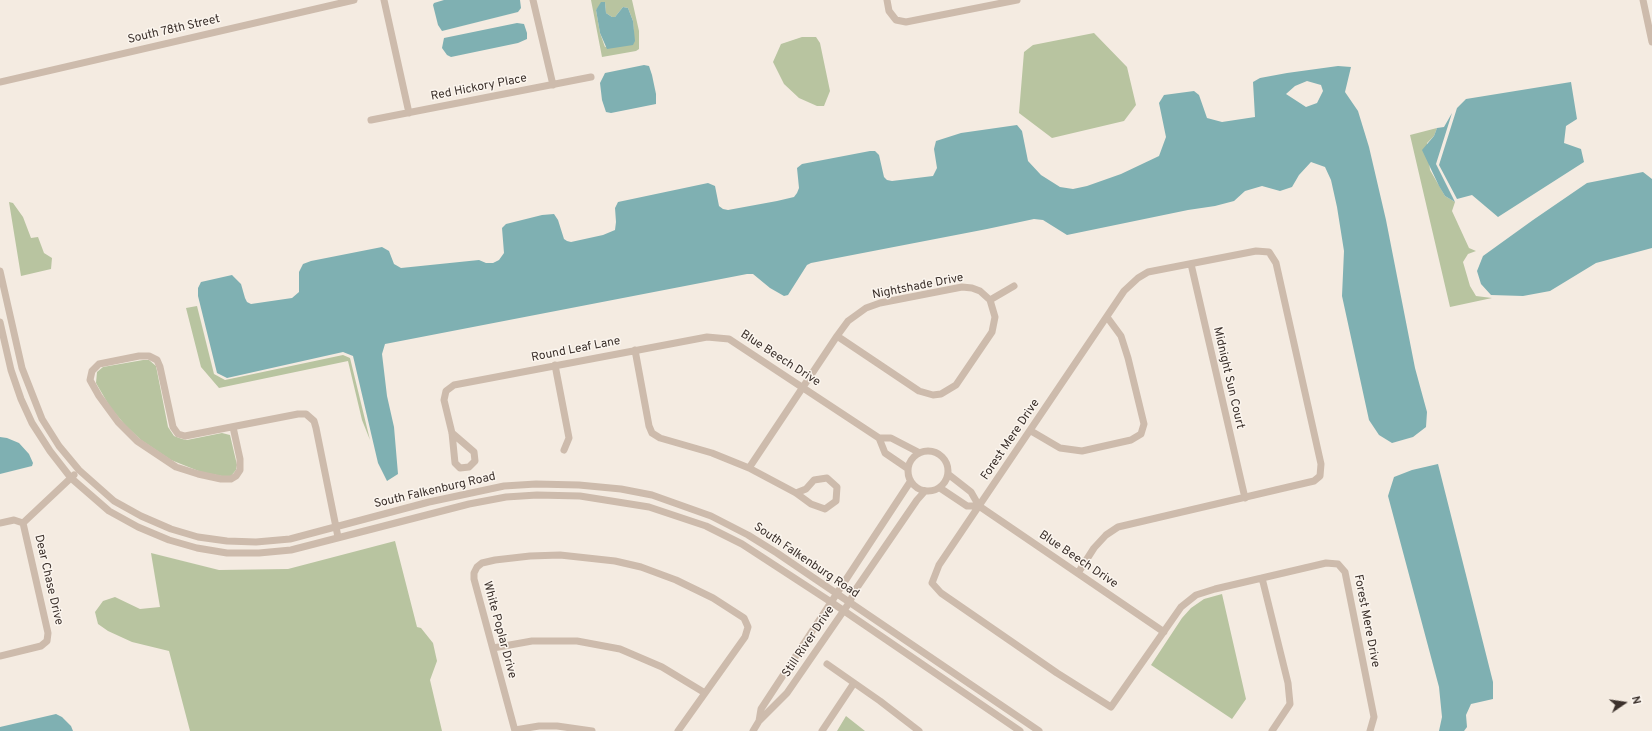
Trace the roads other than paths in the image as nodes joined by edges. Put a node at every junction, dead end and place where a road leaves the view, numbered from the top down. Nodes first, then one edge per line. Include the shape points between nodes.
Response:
1 (354, 0) edge
2 (384, 0) edge
3 (533, 0) edge
4 (887, 0) edge
5 (1017, 0) edge
6 (1643, 0) edge
7 (1652, 42) edge
8 (591, 77) dead end
9 (0, 82) edge
10 (553, 85) junction
11 (409, 113) junction
12 (370, 120) dead end
13 (1190, 264) junction
14 (0, 271) edge
15 (1014, 286) dead end
16 (990, 300) junction
17 (1107, 317) junction
18 (0, 322) edge
19 (837, 336) junction
20 (635, 350) junction
21 (554, 365) junction
22 (804, 388) junction
23 (233, 427) junction
24 (1031, 431) junction
25 (452, 433) junction
26 (879, 438) junction
27 (564, 450) dead end
28 (918, 452) junction
29 (749, 468) junction
30 (907, 468) junction
31 (79, 470) junction
32 (948, 474) junction
33 (71, 478) junction
34 (910, 482) junction
35 (566, 484) junction
36 (940, 488) junction
37 (925, 491) junction
38 (796, 493) junction
39 (566, 496) junction
40 (1245, 498) junction
41 (979, 506) junction
42 (23, 522) junction
43 (0, 523) edge
44 (336, 527) junction
45 (338, 537) junction
46 (1078, 573) junction
47 (1262, 578) junction
48 (836, 594) junction
49 (831, 602) junction
50 (849, 603) junction
51 (843, 611) junction
52 (1164, 632) junction
53 (493, 648) junction
54 (0, 656) edge
55 (827, 664) dead end
56 (854, 683) junction
57 (705, 693) junction
58 (1013, 713) junction
59 (759, 721) junction
60 (1006, 722) junction
61 (515, 731) edge
62 (592, 731) edge
63 (678, 731) edge
64 (753, 731) edge
65 (822, 731) edge
66 (919, 731) edge
67 (1020, 731) edge
68 (1039, 731) edge
69 (1272, 731) edge
70 (1370, 731) edge

1 - 9 street, South 78th Street
2 - 11 street
3 - 10 street
4 - 5 street via 889,10 896,20 906,22
6 - 7 street
8 - 10 street, Red Hickory Place
10 - 11 street, Red Hickory Place
11 - 12 street, Red Hickory Place
13 - 17 street, Forest Mere Drive via 1148,272 1138,278 1124,291
13 - 40 street, Midnight Sun Court
13 - 40 street, Forest Mere Drive via 1256,251 1269,252 1276,263 1321,464 1320,476 1314,481
14 - 31 street, South Falkenburg Road via 22,368 32,395 42,419 59,446
15 - 16 street
16 - 19 street, Nightshade Drive via 980,291 962,287 880,303 866,308 848,321
16 - 19 street via 995,317 992,332 956,385 941,394 933,395 919,391
17 - 24 street, Forest Mere Drive
17 - 24 street via 1121,336 1128,358 1144,424 1141,434 1132,440 1082,451 1060,448
18 - 33 street, South Falkenburg Road via 11,370 21,399 32,423
19 - 22 street, Nightshade Drive
20 - 21 street, Round Leaf Lane
20 - 22 street, Blue Beech Drive via 707,337 729,339
20 - 29 street, Round Leaf Lane via 652,433
21 - 25 street, Round Leaf Lane via 454,385 446,391 444,400
21 - 27 street via 568,438
22 - 26 street, Blue Beech Drive
22 - 29 street, Nightshade Drive
23 - 23 street via 185,436 178,434 172,427 160,367 157,360 149,356 99,364 92,371 90,380 98,396 118,422 137,441 176,467 221,479 236,476 240,470 240,459
23 - 44 street via 298,414 306,414 314,420
24 - 41 street, Forest Mere Drive
25 - 25 street, Round Leaf Lane via 455,463 460,468 469,467 475,461 474,452
26 - 28 street, Blue Beech Drive via 891,438
26 - 30 street, Blue Beech Drive via 885,453
28 - 30 street
28 - 32 street via 937,452 946,461
29 - 38 street, Round Leaf Lane
30 - 34 street
31 - 33 street, Dear Chase Drive
31 - 44 street, South Falkenburg Road via 114,501 141,516 171,529 198,536 256,542 290,539
32 - 36 street
32 - 41 street, Blue Beech Drive via 971,492
33 - 42 street, Dear Chase Drive
33 - 45 street, South Falkenburg Road via 109,511 138,527 197,548 226,553 259,553 291,550
34 - 37 street
34 - 48 street, Still River Drive
35 - 39 street
35 - 44 street, South Falkenburg Road via 524,485 467,493
35 - 48 street, South Falkenburg Road via 621,489 652,495 711,516 778,553
36 - 37 street
36 - 41 street, Blue Beech Drive via 967,506
37 - 50 street, Still River Drive via 886,544
38 - 38 street, Round Leaf Lane via 806,490 814,480 827,478 837,487 836,501 825,509 811,504
39 - 45 street, South Falkenburg Road via 506,497
39 - 49 street, South Falkenburg Road via 621,501 649,507 706,526 742,544
40 - 46 street, Forest Mere Drive via 1118,527 1094,548
41 - 46 street, Blue Beech Drive
41 - 52 street, Forest Mere Drive via 939,565 932,582 941,593 1057,673 1111,707
42 - 43 street, Dear Chase Drive via 14,520
42 - 54 street, Dear Chase Drive via 48,633 47,641 41,646
44 - 45 street
46 - 52 street, Blue Beech Drive
47 - 52 street, Forest Mere Drive via 1196,595 1181,607
47 - 69 street via 1288,683 1290,704
47 - 70 street, Forest Mere Drive via 1326,563 1338,564 1345,572 1374,717
48 - 49 street, Still River Drive
48 - 50 street, South Falkenburg Road
49 - 51 street, South Falkenburg Road
49 - 59 street, Still River Drive via 761,709
50 - 51 street, Still River Drive
50 - 58 street, South Falkenburg Road
51 - 59 street, Still River Drive via 787,693
51 - 60 street, South Falkenburg Road
53 - 57 street via 532,641 577,641 620,649 662,667
53 - 57 street, White Poplar Drive via 474,579 476,567 482,563 530,556 560,555 615,561 676,580 713,598 744,618 748,627 745,637
53 - 61 street, White Poplar Drive
55 - 56 street
56 - 65 street
56 - 66 street
57 - 63 street, White Poplar Drive
58 - 60 street
58 - 68 street, South Falkenburg Road
59 - 64 street, Still River Drive
60 - 67 street, South Falkenburg Road
61 - 62 street via 538,726 557,726

